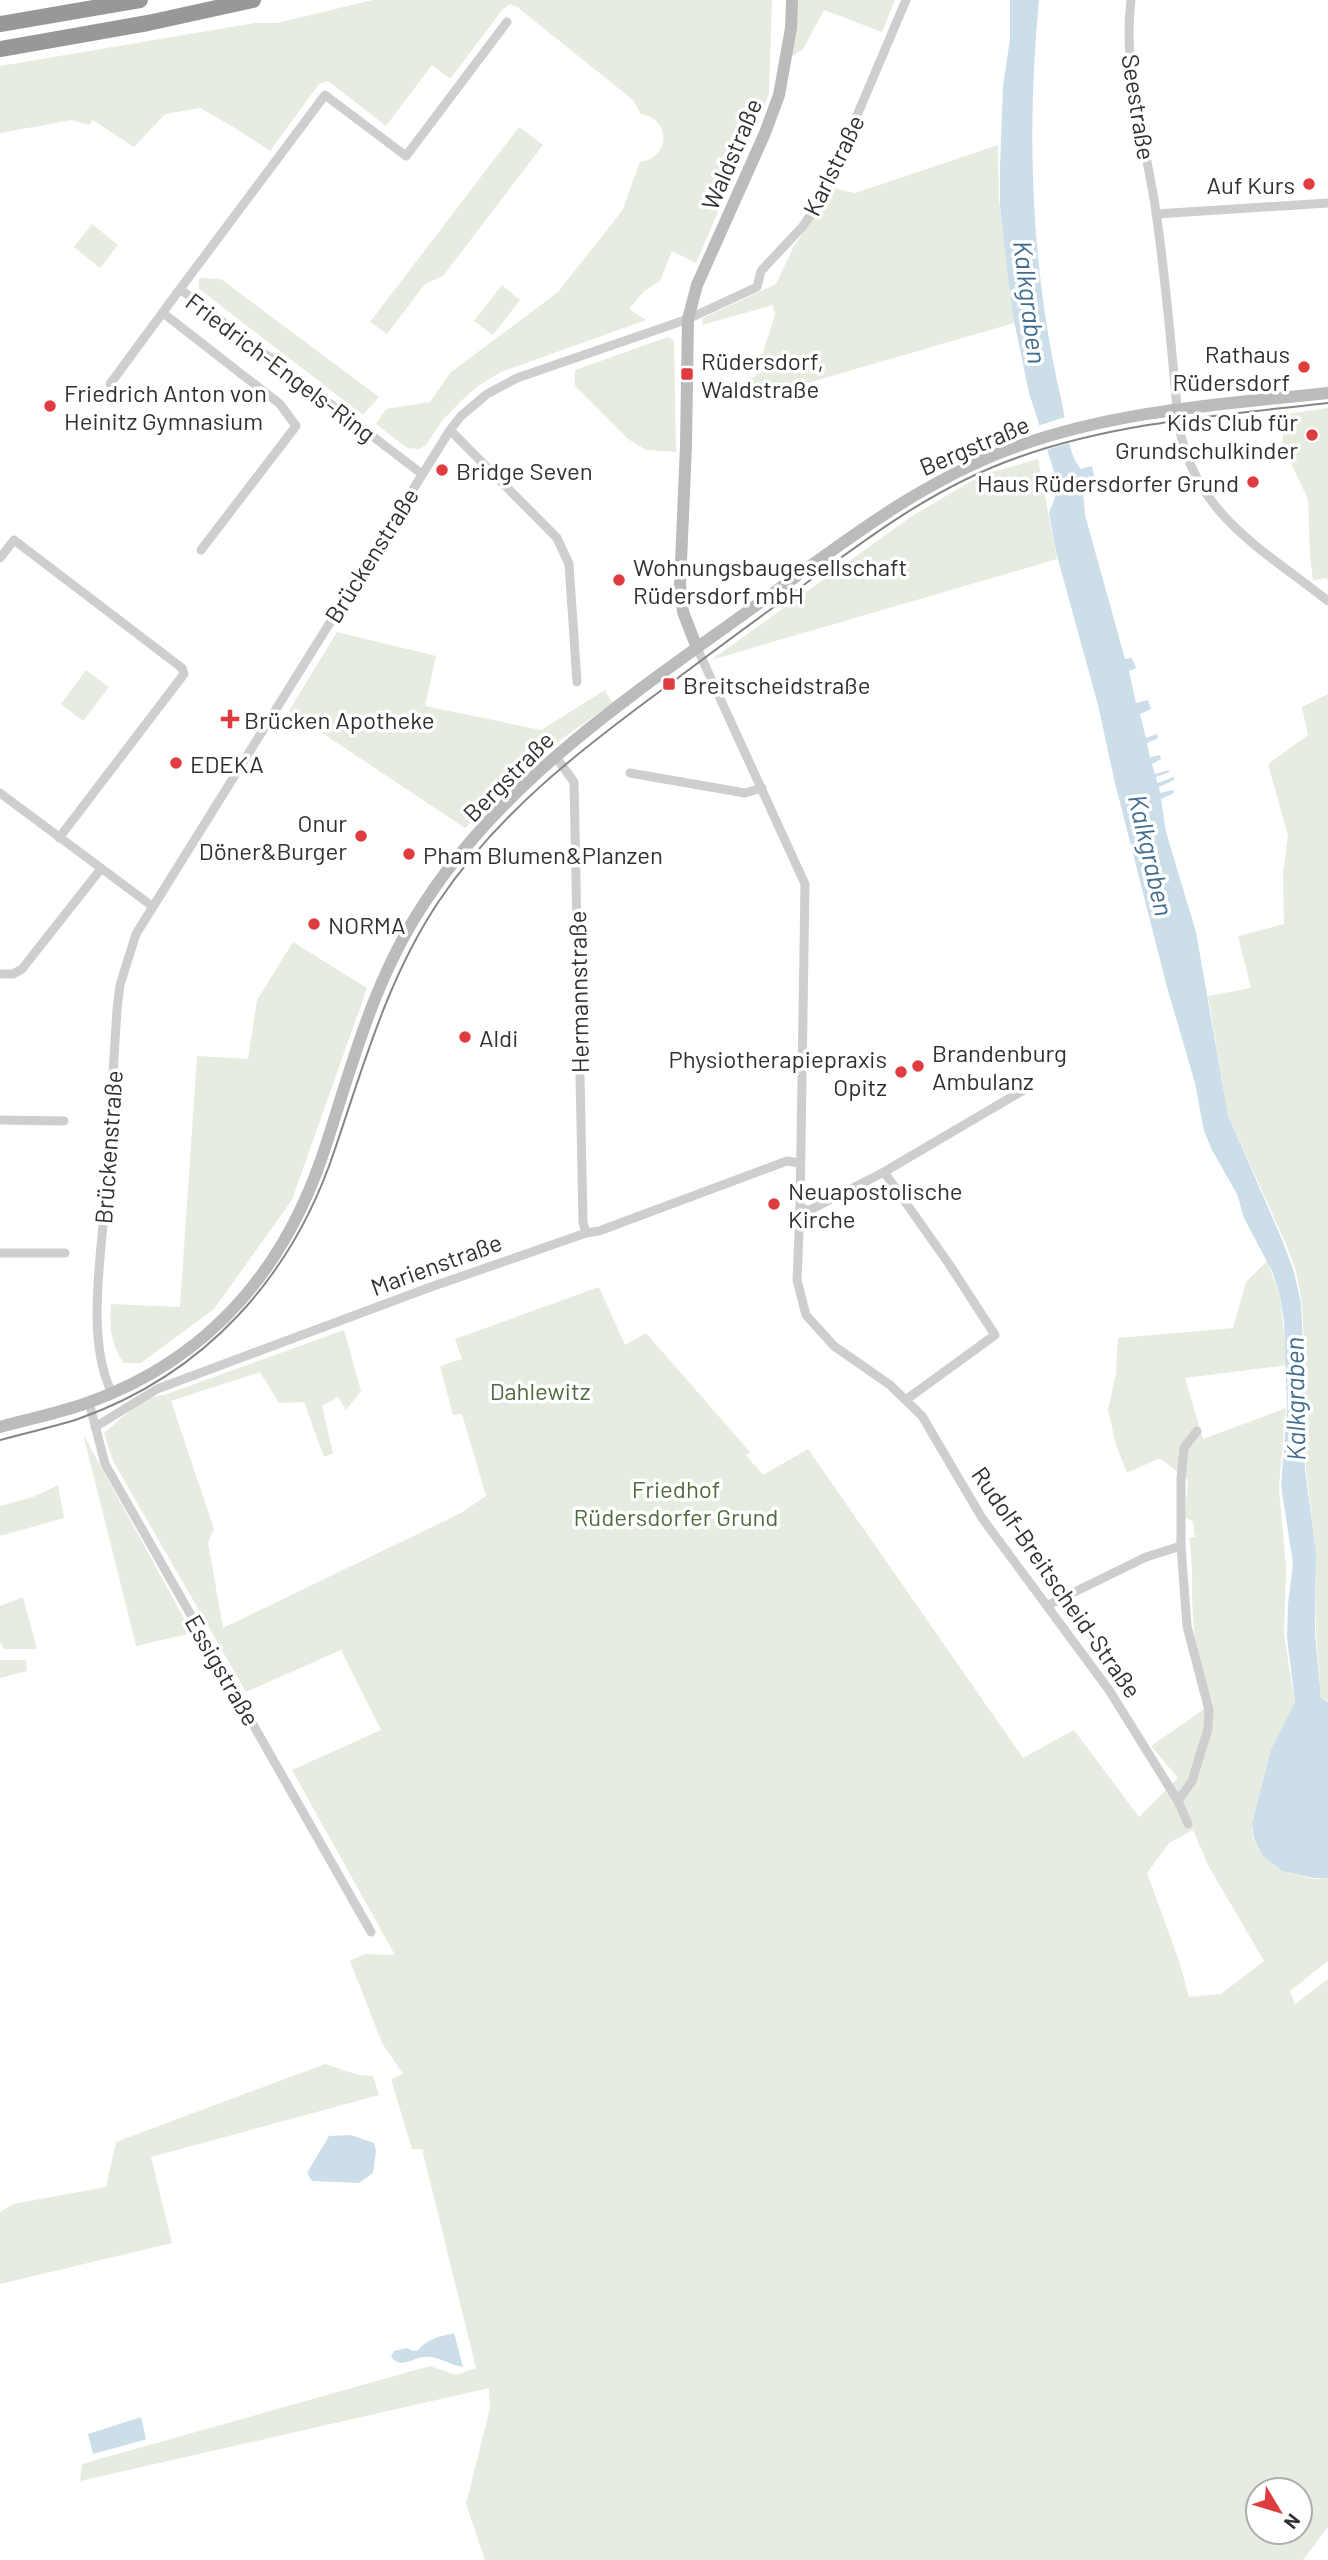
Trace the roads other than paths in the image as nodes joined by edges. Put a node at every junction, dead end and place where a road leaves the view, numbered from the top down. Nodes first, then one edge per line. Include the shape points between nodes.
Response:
1 (140, 0) edge
2 (253, 0) edge
3 (792, 0) edge
4 (906, 0) edge
5 (1131, 0) edge
6 (507, 22) dead end
7 (0, 24) edge
8 (0, 48) edge
9 (1328, 203) edge
10 (1156, 214) junction
11 (180, 289) junction
12 (163, 313) junction
13 (688, 319) junction
14 (110, 384) dead end
15 (1328, 393) edge
16 (1178, 410) junction
17 (450, 430) junction
18 (422, 474) junction
19 (201, 550) dead end
20 (0, 558) edge
21 (1328, 601) edge
22 (697, 648) junction
23 (577, 682) dead end
24 (555, 756) junction
25 (630, 773) dead end
26 (762, 789) junction
27 (0, 793) edge
28 (59, 838) junction
29 (100, 870) junction
30 (152, 906) junction
31 (0, 974) edge
32 (1027, 1088) dead end
33 (0, 1120) edge
34 (64, 1121) dead end
35 (799, 1163) junction
36 (884, 1172) junction
37 (800, 1209) junction
38 (586, 1233) junction
39 (0, 1253) edge
40 (65, 1253) dead end
41 (112, 1393) junction
42 (907, 1399) junction
43 (89, 1402) junction
44 (0, 1427) edge
45 (95, 1427) junction
46 (1196, 1431) dead end
47 (1181, 1546) junction
48 (1048, 1605) junction
49 (1178, 1801) junction
50 (1188, 1824) dead end
51 (371, 1932) dead end

1 - 7 highway
2 - 8 highway
3 - 13 street, Waldstraße via 779,95 697,285
4 - 13 street, Karlstraße via 818,205 761,271 757,286
5 - 10 street, Seestraße via 1129,56
6 - 11 street, Friedrich-Engels-Ring via 405,156 325,95
9 - 10 street
10 - 16 street, Seestraße
11 - 12 street
11 - 18 street, Friedrich-Engels-Ring
12 - 14 street
12 - 19 street via 280,404 296,426
13 - 17 street, Brückenstraße via 517,378 487,394
13 - 22 street, Rudolf-Breitscheid-Straße via 680,585 686,622
15 - 16 street, Bergstraße
16 - 21 street, Seestraße via 1185,449 1198,483 1224,519
16 - 22 street, Bergstraße via 1063,432 935,482
17 - 18 street, Brückenstraße
17 - 23 street via 557,538 569,564
18 - 30 street, Brückenstraße
20 - 28 street via 13,540 184,674
22 - 24 street, Bergstraße
22 - 26 street, Rudolf-Breitscheid-Straße
24 - 38 street, Hermannstraße via 574,782
24 - 41 street, Bergstraße via 453,863 412,923 363,1024 306,1200 274,1259 200,1340
25 - 26 street via 745,793
26 - 35 street, Rudolf-Breitscheid-Straße via 805,884
27 - 28 street
28 - 29 street
29 - 30 street
29 - 31 street via 22,969
30 - 41 street, Brückenstraße via 129,950 117,1009 98,1316 104,1373
32 - 36 street
33 - 34 street
35 - 37 street, Rudolf-Breitscheid-Straße
35 - 38 street, Marienstraße via 787,1161
36 - 37 street via 810,1210
36 - 42 street via 995,1335
37 - 42 street, Rudolf-Breitscheid-Straße via 797,1280 806,1315 834,1346
38 - 45 street, Marienstraße via 157,1389
39 - 40 street
41 - 43 street
42 - 48 street, Rudolf-Breitscheid-Straße via 922,1416 982,1518
43 - 44 street
43 - 45 street, Essigstraße
45 - 51 street, Essigstraße via 105,1464
46 - 47 street via 1184,1448
47 - 48 street via 1146,1557
47 - 49 street via 1187,1626 1209,1710 1192,1782
48 - 49 street, Rudolf-Breitscheid-Straße via 1109,1690
49 - 50 street, Rudolf-Breitscheid-Straße

